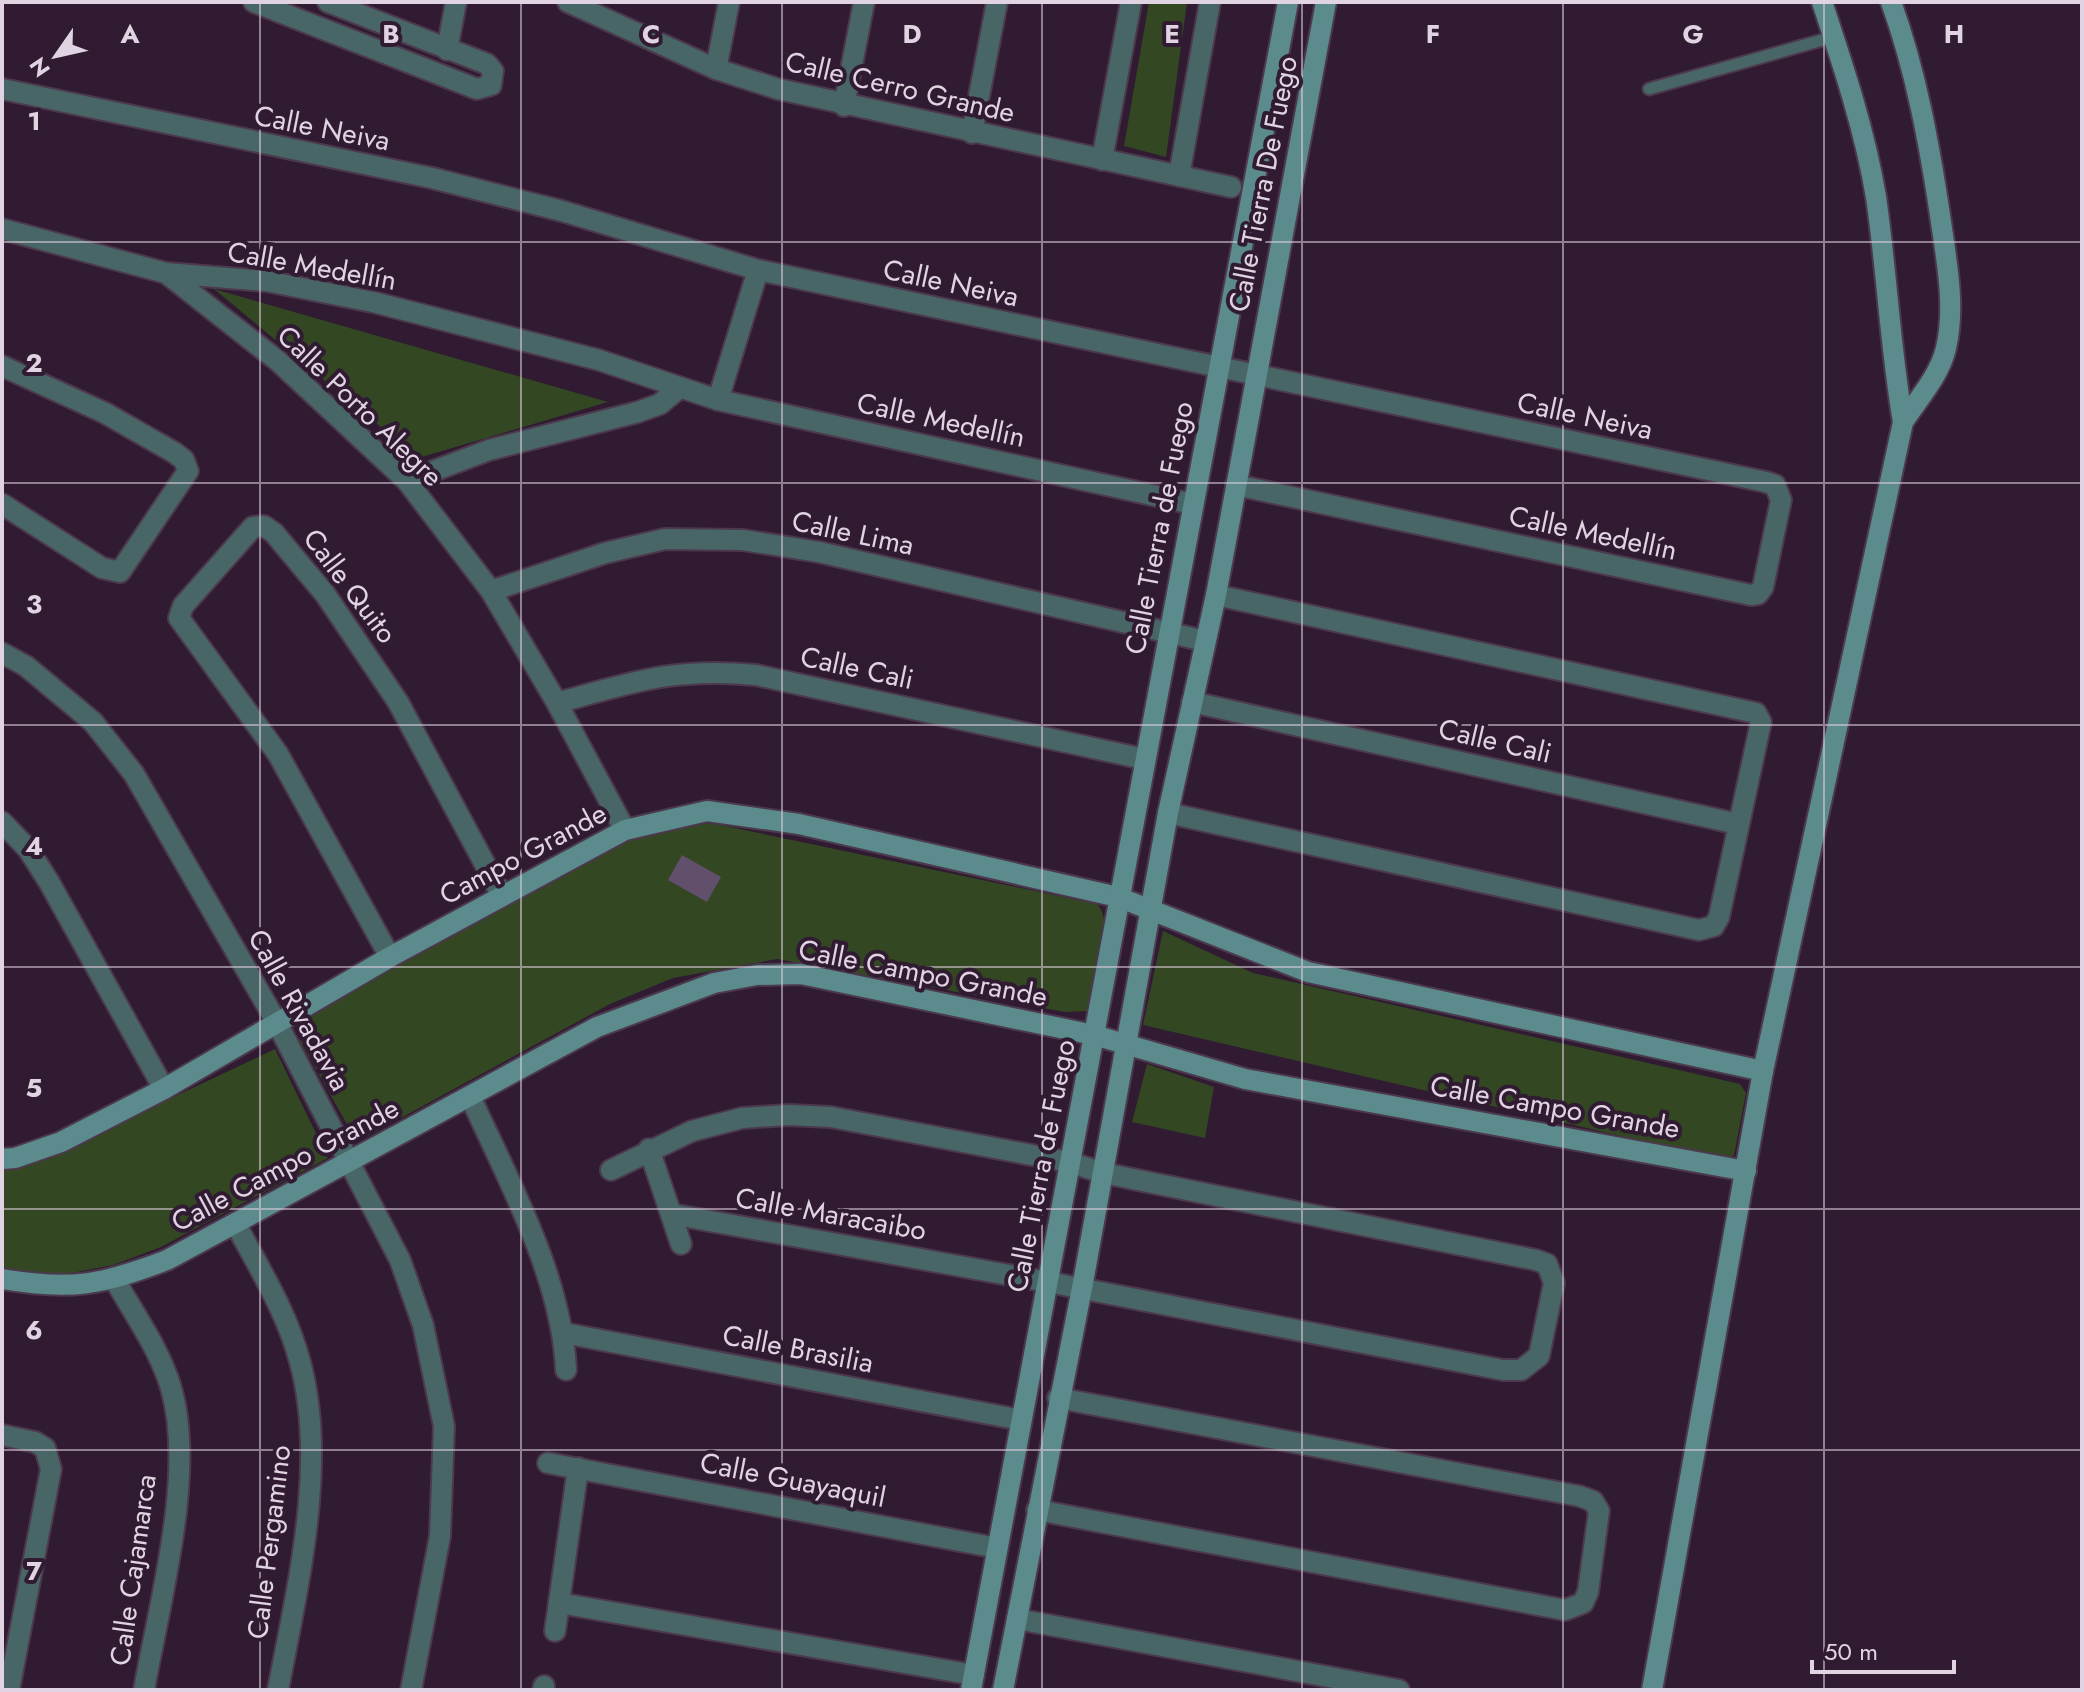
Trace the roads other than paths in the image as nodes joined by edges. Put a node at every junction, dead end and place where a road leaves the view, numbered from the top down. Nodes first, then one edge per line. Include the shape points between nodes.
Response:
1 (254, 2) edge
2 (328, 2) edge
3 (456, 2) edge
4 (729, 2) edge
5 (864, 2) edge
6 (997, 2) edge
7 (1131, 2) edge
8 (1210, 2) edge
9 (1288, 2) edge
10 (1326, 2) edge
11 (1822, 2) edge
12 (1891, 2) edge
13 (582, 4) edge
14 (1833, 37) junction
15 (447, 50) junction
16 (716, 69) junction
17 (2, 89) edge
18 (1649, 89) dead end
19 (844, 106) junction
20 (972, 133) junction
21 (1102, 160) junction
22 (1179, 176) junction
23 (1231, 187) dead end
24 (2, 229) edge
25 (758, 270) junction
26 (166, 273) junction
27 (2, 366) edge
28 (1218, 368) junction
29 (1255, 376) junction
30 (678, 389) junction
31 (718, 400) junction
32 (1903, 422) junction
33 (407, 481) junction
34 (1236, 485) junction
35 (2, 504) edge
36 (1193, 504) junction
37 (491, 591) junction
38 (1216, 595) junction
39 (1751, 595) joint
40 (1168, 632) junction
41 (1205, 641) junction
42 (2, 653) edge
43 (1192, 702) junction
44 (557, 703) junction
45 (1144, 759) junction
46 (1168, 813) junction
47 (2, 822) edge
48 (1738, 824) junction
49 (625, 830) junction
50 (502, 896) junction
51 (1118, 897) junction
52 (1150, 907) junction
53 (390, 957) junction
54 (277, 1023) junction
55 (1094, 1035) junction
56 (1127, 1043) junction
57 (1763, 1071) junction
58 (164, 1089) junction
59 (470, 1096) junction
60 (649, 1149) junction
61 (2, 1159) edge
62 (348, 1162) junction
63 (1069, 1162) junction
64 (611, 1170) dead end
65 (1746, 1171) junction
66 (1103, 1173) junction
67 (671, 1214) junction
68 (235, 1223) junction
69 (681, 1244) dead end
70 (2, 1279) edge
71 (115, 1280) junction
72 (1048, 1282) junction
73 (1082, 1288) junction
74 (564, 1333) junction
75 (566, 1370) dead end
76 (1058, 1398) junction
77 (1021, 1420) junction
78 (2, 1435) edge
79 (548, 1463) dead end
80 (578, 1468) junction
81 (1037, 1510) junction
82 (997, 1548) junction
83 (559, 1603) junction
84 (1017, 1619) junction
85 (555, 1631) dead end
86 (973, 1682) edge
87 (9, 1690) edge
88 (144, 1690) edge
89 (278, 1690) edge
90 (411, 1690) edge
91 (1003, 1690) edge
92 (1399, 1690) edge
93 (1652, 1690) edge

1 - 15 street via 477,89 488,88 494,77 487,64
2 - 15 street
3 - 15 street
4 - 16 street
5 - 19 street
6 - 20 street
7 - 21 street
8 - 22 street
9 - 28 street, Calle Tierra De Fuego
10 - 29 street, Calle Tierra De Fuego
11 - 14 street
12 - 32 street via 1931,156 1950,315 1946,350 1936,373
13 - 16 street, Calle Cerro Grande
14 - 18 lane
14 - 32 street via 1875,195
16 - 19 street, Calle Cerro Grande
17 - 25 street, Calle Neiva via 432,178
19 - 20 street, Calle Cerro Grande
20 - 21 street, Calle Cerro Grande
21 - 22 street, Calle Cerro Grande
22 - 23 street, Calle Cerro Grande
24 - 26 street, Calle Porto Alegre
25 - 28 street, Calle Neiva
25 - 31 street
26 - 30 street, Calle Medellín via 266,281 373,302 599,360
26 - 33 street, Calle Porto Alegre via 278,361
27 - 35 street via 105,413 175,453 188,471 120,572 102,568
28 - 29 street, Calle Neiva
28 - 36 street, Calle Tierra de Fuego
29 - 34 street
29 - 39 street, Calle Neiva via 1775,485 1781,500 1763,587
30 - 31 street, Calle Medellín
30 - 33 street via 660,404 638,412 489,450
31 - 36 street, Calle Medellín
32 - 57 street
33 - 37 street, Calle Porto Alegre
34 - 38 street
34 - 39 street, Calle Medellín
36 - 40 street, Calle Tierra de Fuego
37 - 40 street, Calle Lima via 665,539 743,540 819,552
37 - 44 street, Calle Porto Alegre
38 - 41 street
38 - 48 street via 1756,713 1761,722
40 - 41 street, Calle Lima
40 - 45 street, Calle Tierra de Fuego
41 - 43 street
42 - 54 street, Calle Rivadavia via 26,666 93,722 134,774
43 - 46 street
43 - 48 street, Calle Cali
44 - 45 street, Calle Cali via 659,674 716,671 756,675
44 - 49 street, Calle Porto Alegre
45 - 51 street, Calle Tierra de Fuego
46 - 48 street via 1706,930 1719,917
46 - 52 street
47 - 58 street via 49,882
49 - 50 street, Campo Grande
49 - 51 street, Campo Grande via 707,811 749,815
50 - 53 street, Campo Grande
50 - 53 street, Calle Quito via 363,647 274,533 253,527 183,606 179,618 278,754
51 - 52 street
51 - 55 street, Calle Tierra de Fuego
52 - 56 street
52 - 57 street via 1308,972
53 - 54 street, Campo Grande
54 - 58 street, Campo Grande
54 - 62 street, Calle Rivadavia
55 - 56 street, Calle Campo Grande
55 - 59 street, Calle Campo Grande via 801,974 757,975 651,1004
55 - 63 street, Calle Tierra de Fuego
56 - 65 street, Calle Campo Grande via 1245,1079
56 - 66 street
57 - 65 street
58 - 61 street, Campo Grande via 61,1142
59 - 62 street, Calle Campo Grande
59 - 74 street via 527,1221
60 - 63 street via 742,1118 789,1115 831,1117
60 - 64 street
60 - 67 street
62 - 68 street, Calle Campo Grande
62 - 90 street, Calle Rivadavia via 400,1260 423,1325 444,1426 440,1536
63 - 66 street, Calle Maracaibo
63 - 72 street, Calle Tierra de Fuego
65 - 93 street
66 - 73 street
66 - 73 street, Calle Maracaibo via 1536,1260 1547,1264 1554,1283 1539,1356 1521,1370
67 - 69 street
67 - 72 street, Calle Maracaibo
68 - 71 street, Calle Campo Grande via 167,1260
68 - 89 street, Calle Pergamino via 292,1336 310,1426 310,1477 296,1593
70 - 71 street, Calle Campo Grande via 47,1286
71 - 88 street, Calle Cajamarca via 159,1359 175,1407 175,1514
72 - 73 street, Calle Maracaibo
72 - 77 street, Calle Tierra de Fuego
73 - 76 street
74 - 75 street
74 - 77 street, Calle Brasilia
76 - 81 street
76 - 81 street via 1593,1501 1599,1511 1588,1592 1583,1603 1565,1610
77 - 82 street, Calle Tierra de Fuego
78 - 87 street via 45,1448 51,1469
79 - 80 street, Calle Guayaquil
80 - 82 street, Calle Guayaquil
80 - 83 street
81 - 84 street
82 - 86 street, Calle Tierra de Fuego
83 - 85 street
83 - 86 street
84 - 91 street
84 - 92 street

